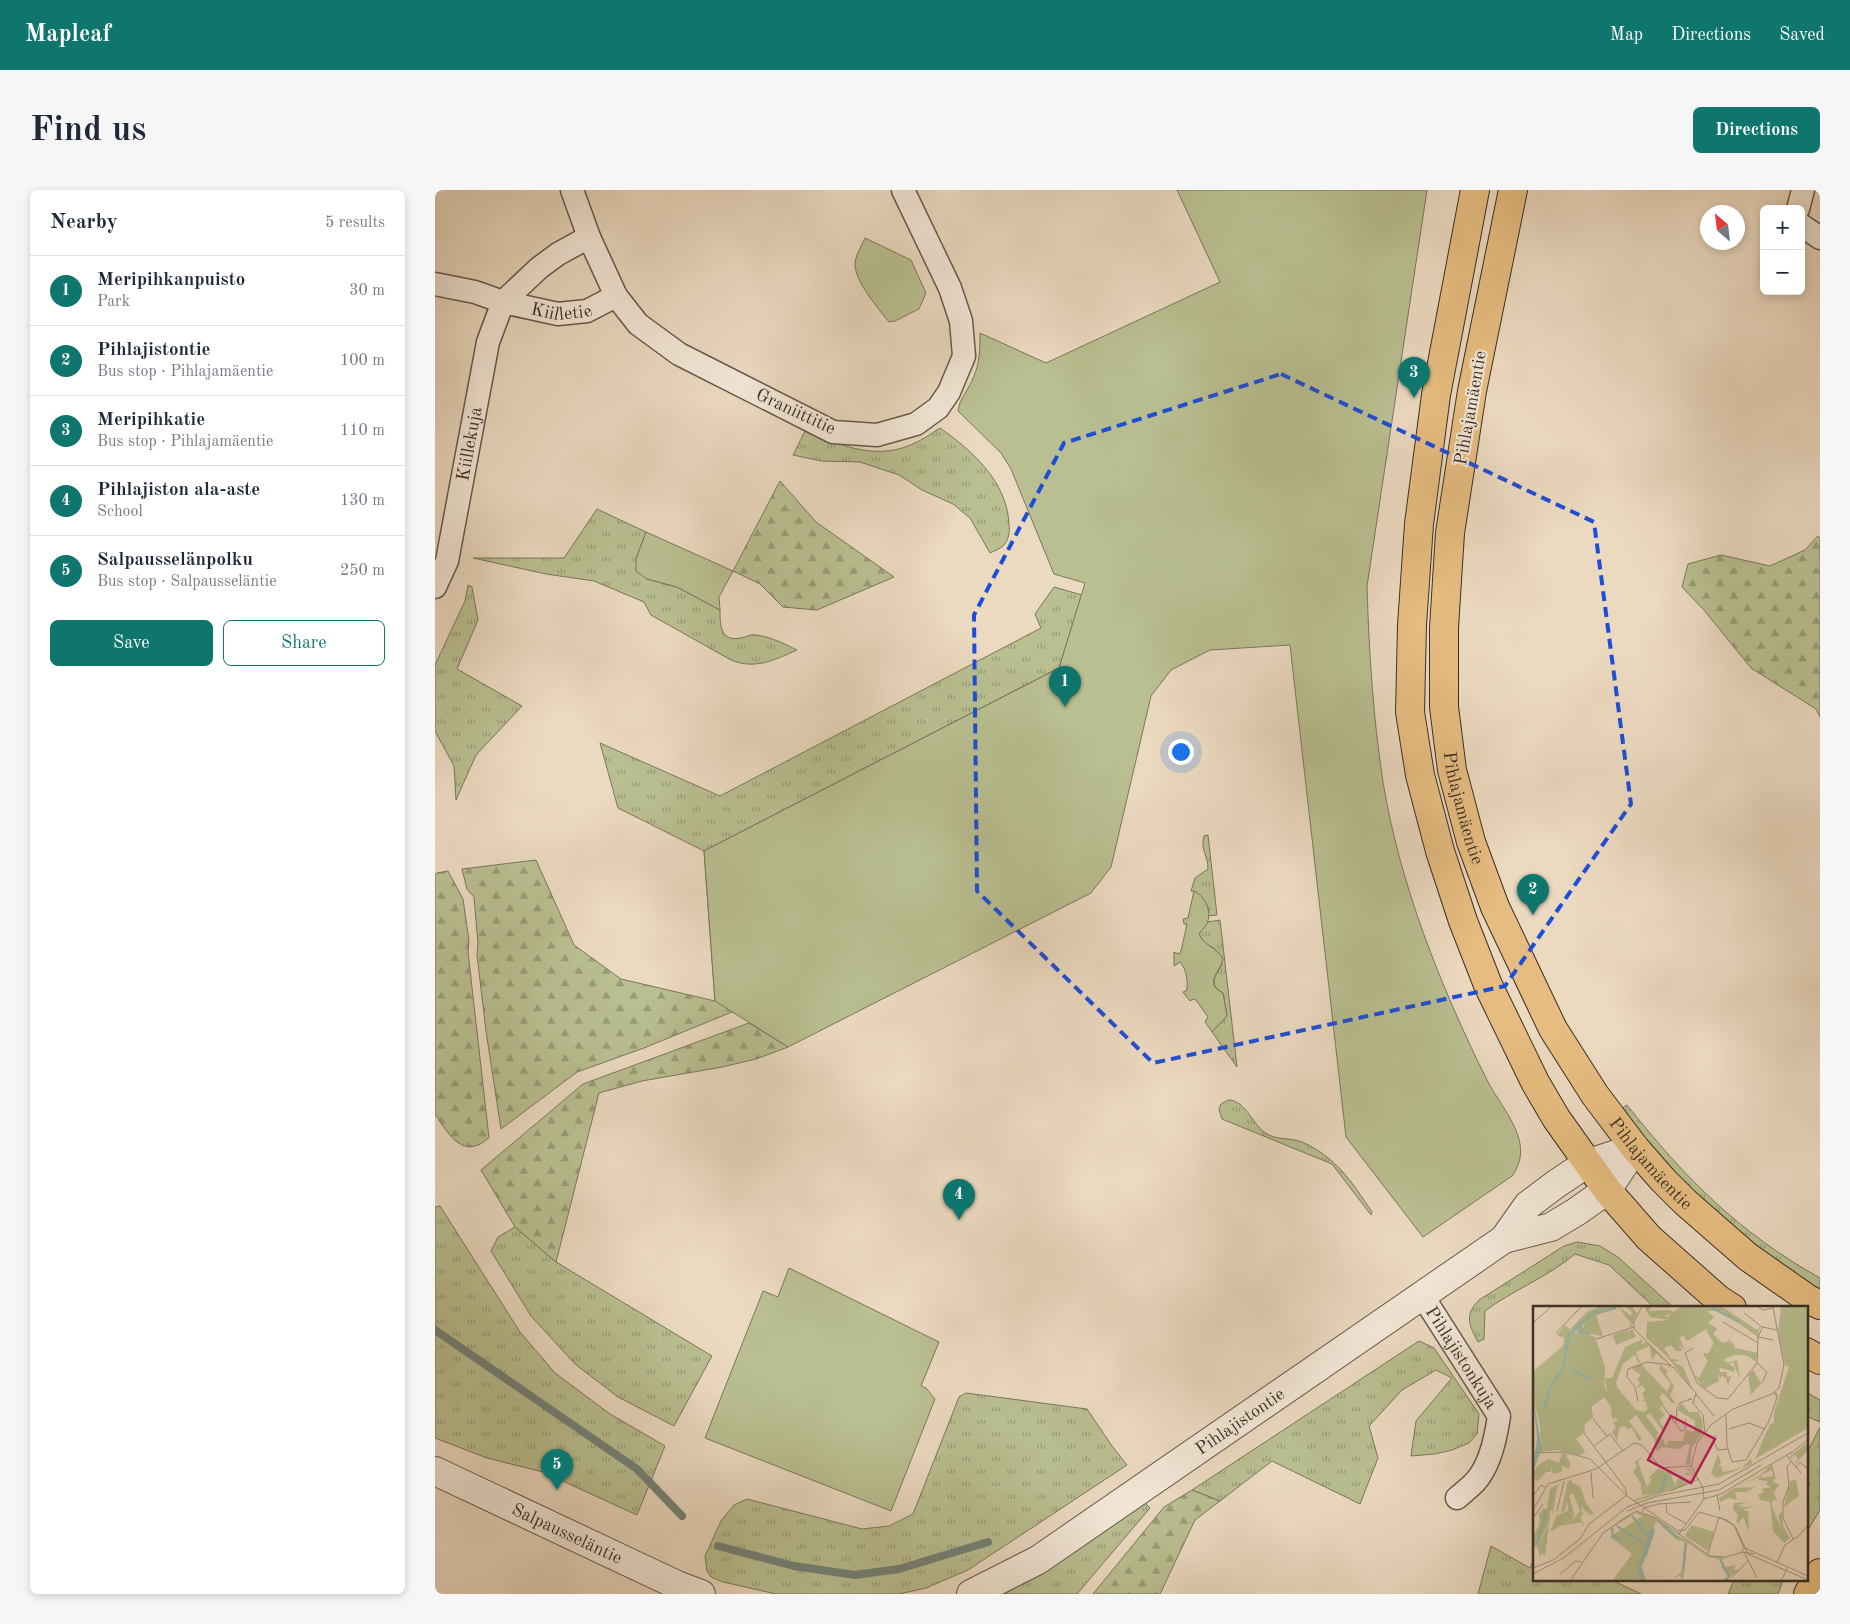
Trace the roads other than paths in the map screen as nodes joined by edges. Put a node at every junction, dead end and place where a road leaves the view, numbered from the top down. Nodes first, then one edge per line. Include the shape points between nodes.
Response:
1 (572, 190) edge
2 (903, 190) edge
3 (1475, 190) edge
4 (1513, 190) edge
5 (1803, 190) edge
6 (1799, 205) edge
7 (1805, 228) edge
8 (589, 237) junction
9 (1820, 238) edge
10 (435, 284) edge
11 (616, 296) junction
12 (503, 302) junction
13 (435, 587) edge
14 (1635, 1148) junction
15 (1587, 1164) junction
16 (1607, 1190) junction
17 (1504, 1239) junction
18 (1422, 1295) junction
19 (1820, 1305) edge
20 (1729, 1306) edge
21 (1807, 1353) edge
22 (1820, 1360) edge
23 (435, 1471) edge
24 (1457, 1498) dead end
25 (1820, 1573) edge
26 (701, 1594) edge
27 (971, 1594) edge
28 (1808, 1594) edge

1 - 8 street, Graniittitie
2 - 11 street, Graniittitie via 950,288 961,321 964,356 949,392 938,408 916,424 877,435 833,432 679,354 638,324
3 - 15 main road, Pihlajamäentie via 1436,395 1419,524 1410,712 1420,775 1440,851 1488,985 1535,1082
4 - 14 main road, Pihlajamäentie via 1472,391 1450,533 1444,628 1444,707 1452,770 1495,906 1553,1029 1595,1095
5 - 6 street
7 - 9 street
8 - 11 street, Graniittitie
8 - 12 street, Kiilletie via 539,268
10 - 12 street, Kiilletie via 475,292
11 - 12 street, Kiilletie via 587,311 558,314
12 - 13 street, Kiillekuja via 487,342 447,561
14 - 15 street, Pihlajistontie
14 - 16 street, Pihlajistontie
14 - 19 main road, Pihlajamäentie via 1685,1202 1748,1257
15 - 16 main road, Pihlajamäentie
15 - 17 street, Pihlajistontie via 1528,1205
16 - 17 street, Pihlajistontie via 1551,1227
16 - 20 main road, Pihlajamäentie via 1649,1238
17 - 18 street, Pihlajistontie
18 - 24 street, Pihlajistonkuja via 1499,1416 1497,1436 1488,1459 1476,1481
18 - 27 street, Pihlajistontie via 1038,1560
21 - 22 main road
23 - 26 street, Salpausseläntie
25 - 28 main road

